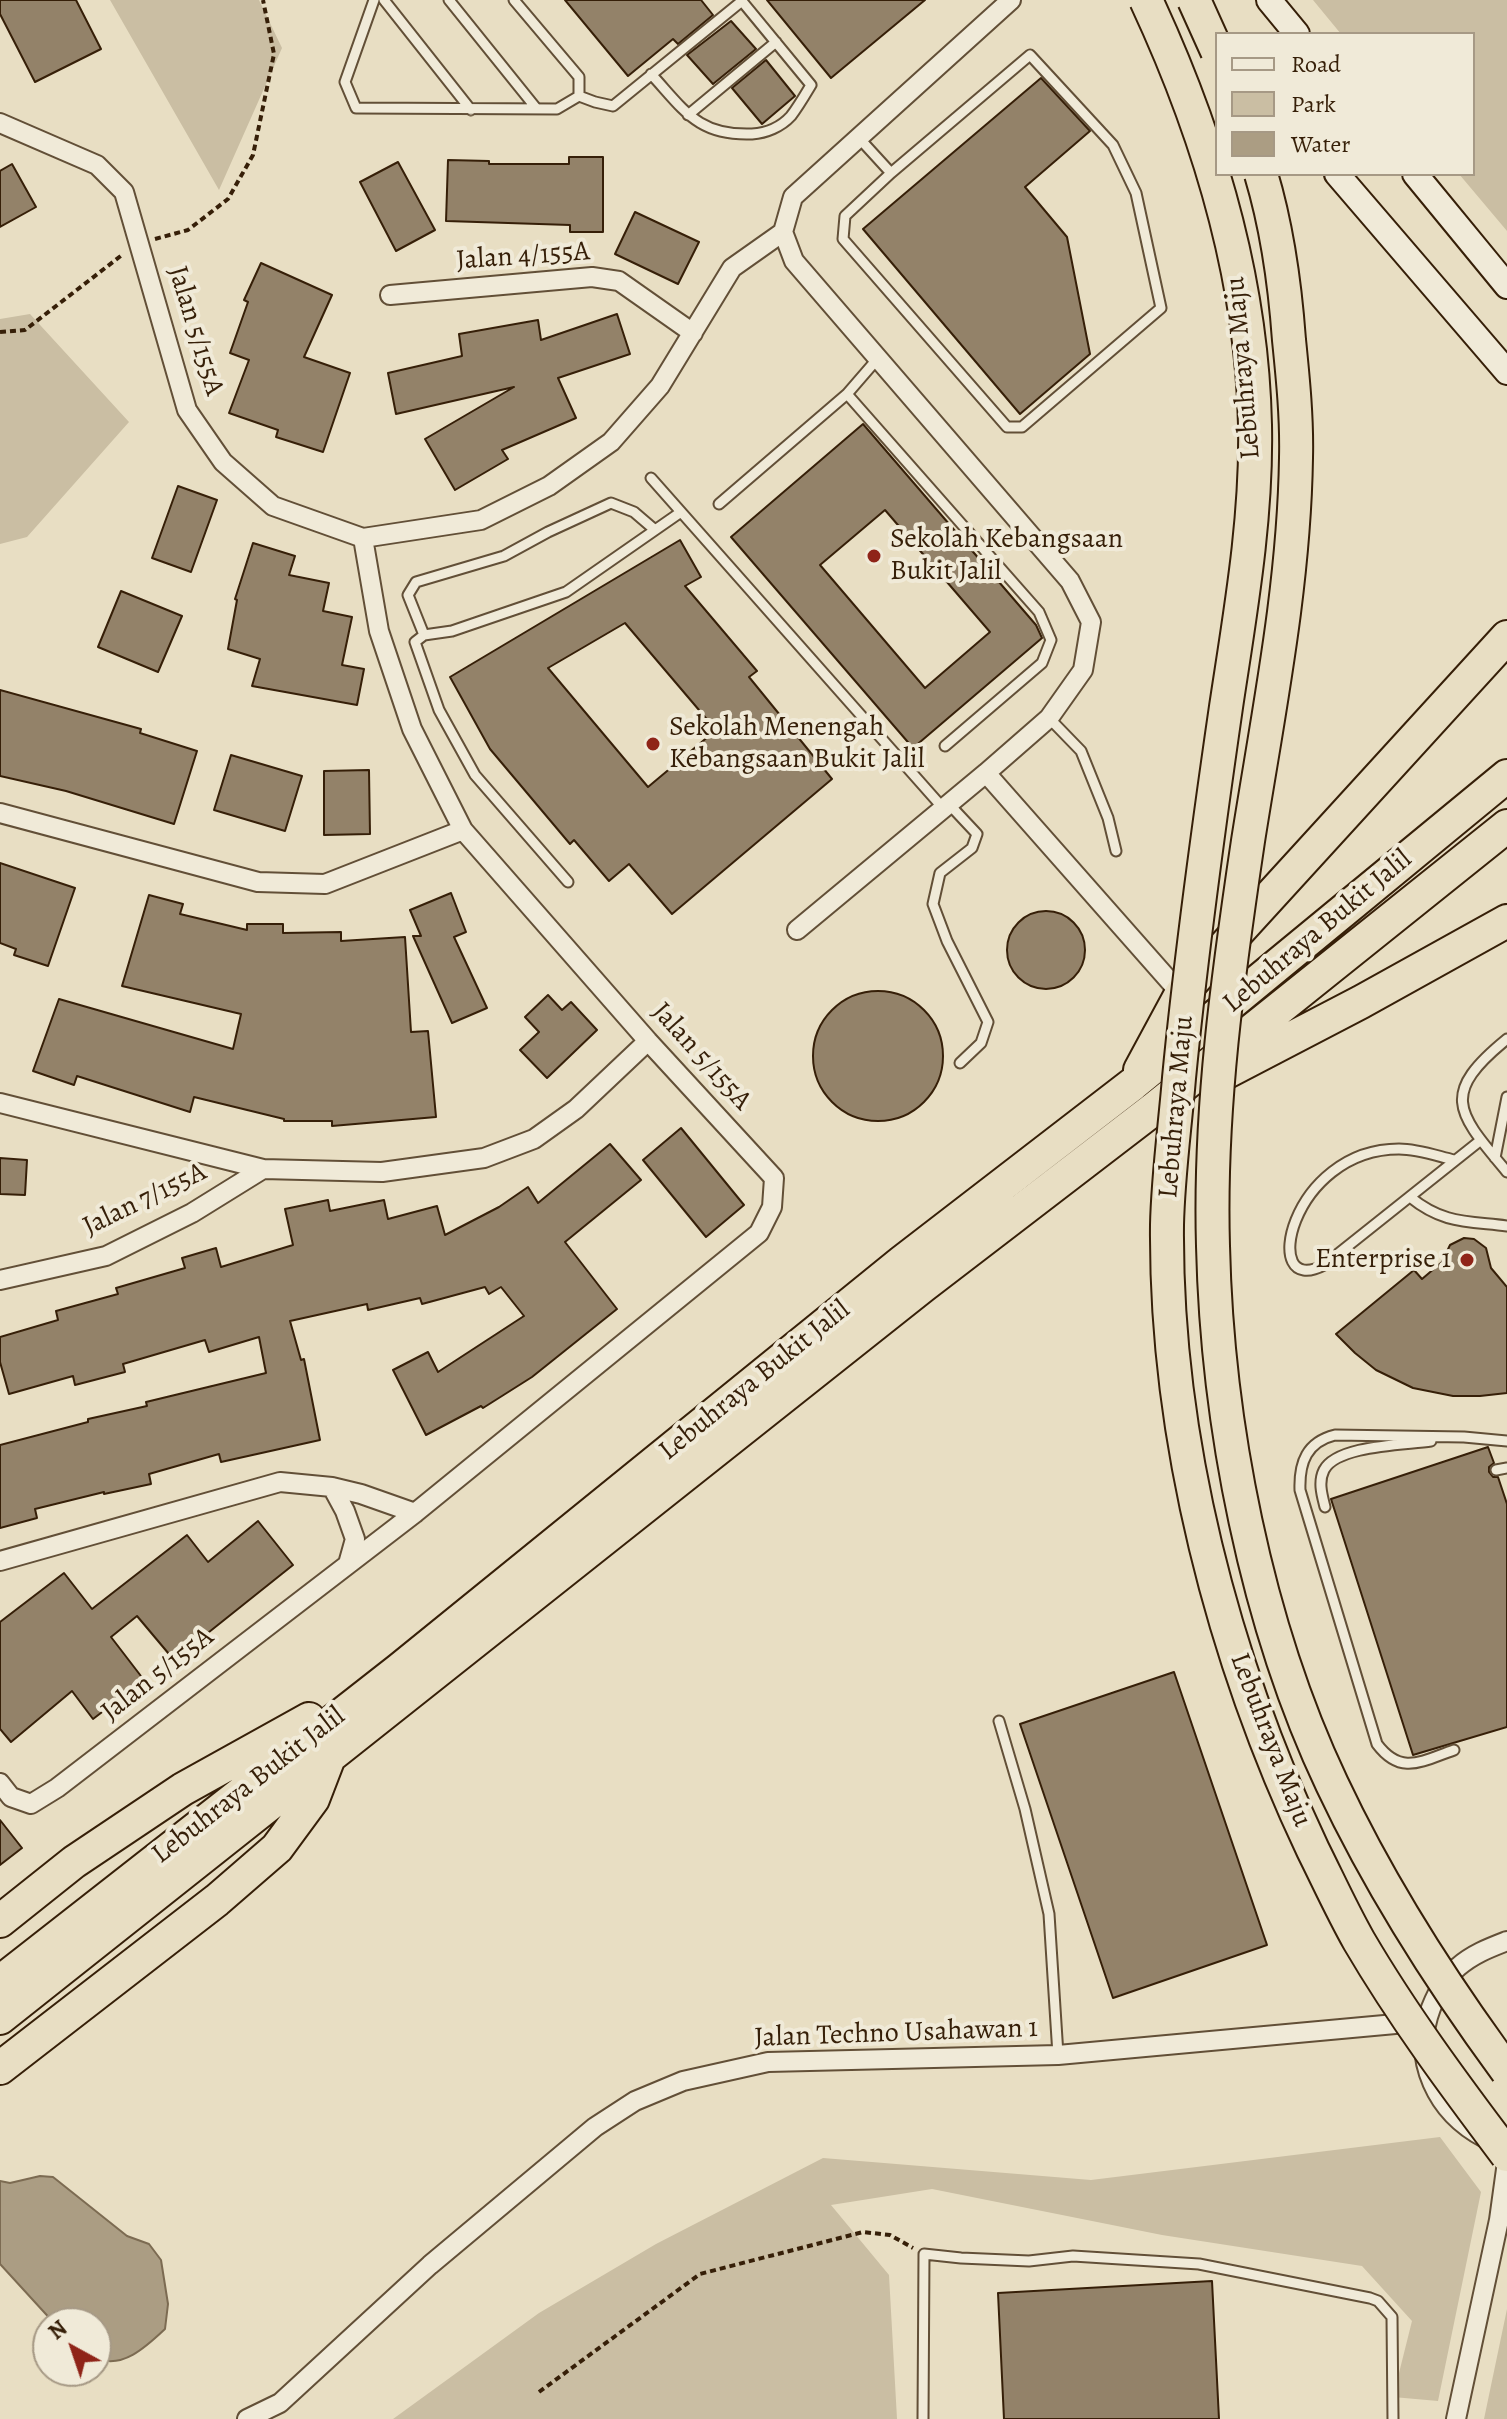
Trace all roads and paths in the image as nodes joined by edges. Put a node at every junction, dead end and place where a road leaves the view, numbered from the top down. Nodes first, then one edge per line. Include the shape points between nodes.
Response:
1 (263, 0) edge
2 (374, 0) edge
3 (384, 0) edge
4 (449, 0) edge
5 (514, 0) edge
6 (1011, 0) edge
7 (1146, 0) edge
8 (1191, 0) edge
9 (1269, 0) edge
10 (742, 1) edge
11 (1216, 32) edge
12 (1295, 32) edge
13 (776, 42) junction
14 (1215, 47) edge
15 (651, 74) junction
16 (579, 96) junction
17 (536, 108) junction
18 (471, 110) junction
19 (688, 115) junction
20 (0, 123) edge
21 (859, 138) junction
22 (891, 173) junction
23 (1261, 176) edge
24 (1339, 176) edge
25 (1417, 176) edge
26 (783, 232) junction
27 (139, 244) junction
28 (1507, 286) edge
29 (390, 295) dead end
30 (0, 332) edge
31 (693, 333) junction
32 (879, 357) junction
33 (1507, 372) edge
34 (847, 394) junction
35 (651, 478) dead end
36 (719, 504) dead end
37 (681, 512) junction
38 (655, 530) junction
39 (363, 538) junction
40 (424, 635) junction
41 (1507, 637) edge
42 (1049, 718) junction
43 (945, 746) dead end
44 (986, 773) junction
45 (1507, 776) edge
46 (946, 806) junction
47 (0, 813) edge
48 (1507, 826) edge
49 (463, 830) junction
50 (1116, 851) dead end
51 (568, 882) dead end
52 (1507, 921) edge
53 (797, 930) dead end
54 (1181, 994) junction
55 (1507, 1039) edge
56 (648, 1041) junction
57 (960, 1063) dead end
58 (1133, 1084) junction
59 (1507, 1097) edge
60 (0, 1103) edge
61 (1155, 1108) junction
62 (1481, 1140) junction
63 (1495, 1158) junction
64 (1454, 1160) junction
65 (263, 1169) junction
66 (1507, 1172) edge
67 (1410, 1197) junction
68 (1507, 1226) edge
69 (0, 1280) edge
70 (1464, 1437) junction
71 (1507, 1441) edge
72 (1507, 1468) edge
73 (1496, 1470) dead end
74 (332, 1487) junction
75 (1325, 1507) dead end
76 (415, 1513) junction
77 (0, 1561) edge
78 (348, 1564) junction
79 (400, 1669) junction
80 (999, 1721) dead end
81 (1454, 1750) dead end
82 (328, 1760) junction
83 (0, 1783) edge
84 (220, 1826) junction
85 (0, 1921) edge
86 (1507, 1941) edge
87 (0, 1982) edge
88 (0, 2018) edge
89 (1426, 2022) junction
90 (1058, 2055) junction
91 (0, 2068) edge
92 (1507, 2071) edge
93 (1507, 2144) edge
94 (1507, 2155) edge
95 (1507, 2162) edge
96 (924, 2254) junction
97 (539, 2392) dead end
98 (247, 2419) edge
99 (923, 2419) edge
100 (1393, 2419) edge
101 (1456, 2419) edge

1 - 27 path via 274,54 253,155 228,199 188,230
2 - 18 lane via 345,82 356,108
3 - 18 lane
4 - 17 lane
5 - 16 lane via 579,77
6 - 21 street
7 - 94 highway, Lebuhraya Maju, bridge via 1213,168 1234,255 1255,423 1244,586 1192,944 1173,1140 1167,1223 1170,1317 1182,1418 1223,1615 1293,1807 1357,1938 1455,2087
8 - 11 main road
8 - 14 highway, bridge
9 - 12 main road
10 - 13 lane
10 - 15 lane
13 - 19 lane
13 - 19 lane via 811,85 789,118 766,133 733,135 707,129
15 - 16 lane via 613,106
15 - 19 lane
16 - 17 lane via 557,109
17 - 18 lane
20 - 27 street, Jalan 5/155A via 97,165 124,192
21 - 22 lane
21 - 26 street via 793,197
22 - 22 lane via 845,216 843,239 1007,427 1022,427 1161,308 1136,193 1113,145 1030,55
23 - 92 highway, Lebuhraya Maju, bridge via 1286,303 1296,456 1284,622 1224,1012 1213,1171 1223,1384 1266,1598 1294,1691 1331,1782 1422,1951
24 - 33 main road
25 - 28 main road
26 - 31 street, Jalan 5/155A via 732,268
26 - 32 street via 794,261
27 - 30 path via 25,330
27 - 39 street, Jalan 5/155A via 187,410 223,462 273,506
29 - 31 street, Jalan 4/155A via 592,277 619,281
31 - 39 street, Jalan 5/155A via 660,386 611,442 549,486 481,520
32 - 34 lane
32 - 42 street via 1070,581 1091,622 1083,670
34 - 36 lane
34 - 43 lane via 1039,612 1051,640 1042,663
35 - 37 lane
37 - 38 lane
37 - 46 lane
38 - 40 lane via 566,592
38 - 40 lane via 634,512 611,503 504,556 416,582 408,595
39 - 49 street, Jalan 5/155A via 379,631 407,715
40 - 51 lane via 415,642 439,710 475,775
41 - 54 highway
42 - 44 street
42 - 50 lane via 1081,751
44 - 46 street
44 - 54 street
45 - 58 highway, Lebuhraya Bukit Jalil
46 - 53 street
46 - 57 lane via 977,834 972,848 940,873 933,904 988,1022 981,1043
47 - 49 street via 258,882 325,884
48 - 61 highway, Lebuhraya Bukit Jalil
49 - 56 street, Jalan 5/155A
52 - 61 highway
54 - 58 highway
55 - 62 lane via 1471,1071 1463,1087 1465,1117
56 - 65 street via 576,1109 534,1139 484,1158 382,1172
56 - 76 street, Jalan 5/155A via 774,1178 772,1207 759,1233
58 - 79 highway, Lebuhraya Bukit Jalil via 902,1262
59 - 63 lane
60 - 65 street
61 - 82 highway, Lebuhraya Bukit Jalil
62 - 63 lane
62 - 64 lane
63 - 66 lane
64 - 67 lane
64 - 67 lane via 1402,1149 1349,1160 1317,1185 1295,1217 1288,1251 1292,1262 1309,1270 1324,1265
65 - 69 street, Jalan 7/155A via 192,1213 106,1256
67 - 68 lane via 1441,1217
70 - 71 lane
70 - 75 lane via 1343,1454 1328,1464 1321,1479
70 - 81 lane via 1321,1438 1302,1461 1300,1475 1300,1490 1377,1744 1397,1764
72 - 73 lane
74 - 76 street
74 - 77 street via 280,1482
74 - 78 street via 355,1539
76 - 78 street, Jalan 5/155A
78 - 83 street, Jalan 5/155A via 57,1788 31,1804 11,1797
79 - 84 highway, Lebuhraya Bukit Jalil
79 - 85 highway via 183,1789 74,1862
80 - 90 lane via 1049,1914
82 - 84 highway, Lebuhraya Bukit Jalil
82 - 91 highway via 313,1799 277,1848
84 - 87 highway, Lebuhraya Bukit Jalil
84 - 88 highway, Lebuhraya Bukit Jalil
86 - 89 street via 1455,1969 1437,1993
89 - 90 street, Jalan Techno Usahawan 1
89 - 93 street via 1429,2076 1441,2101 1483,2137
90 - 98 street, Jalan Techno Usahawan 1 via 768,2062 683,2081 635,2101 595,2127 430,2265 280,2403
95 - 101 street
96 - 97 path via 890,2235 863,2232 700,2274
96 - 99 lane
96 - 100 lane via 1199,2264 1370,2298 1392,2317

